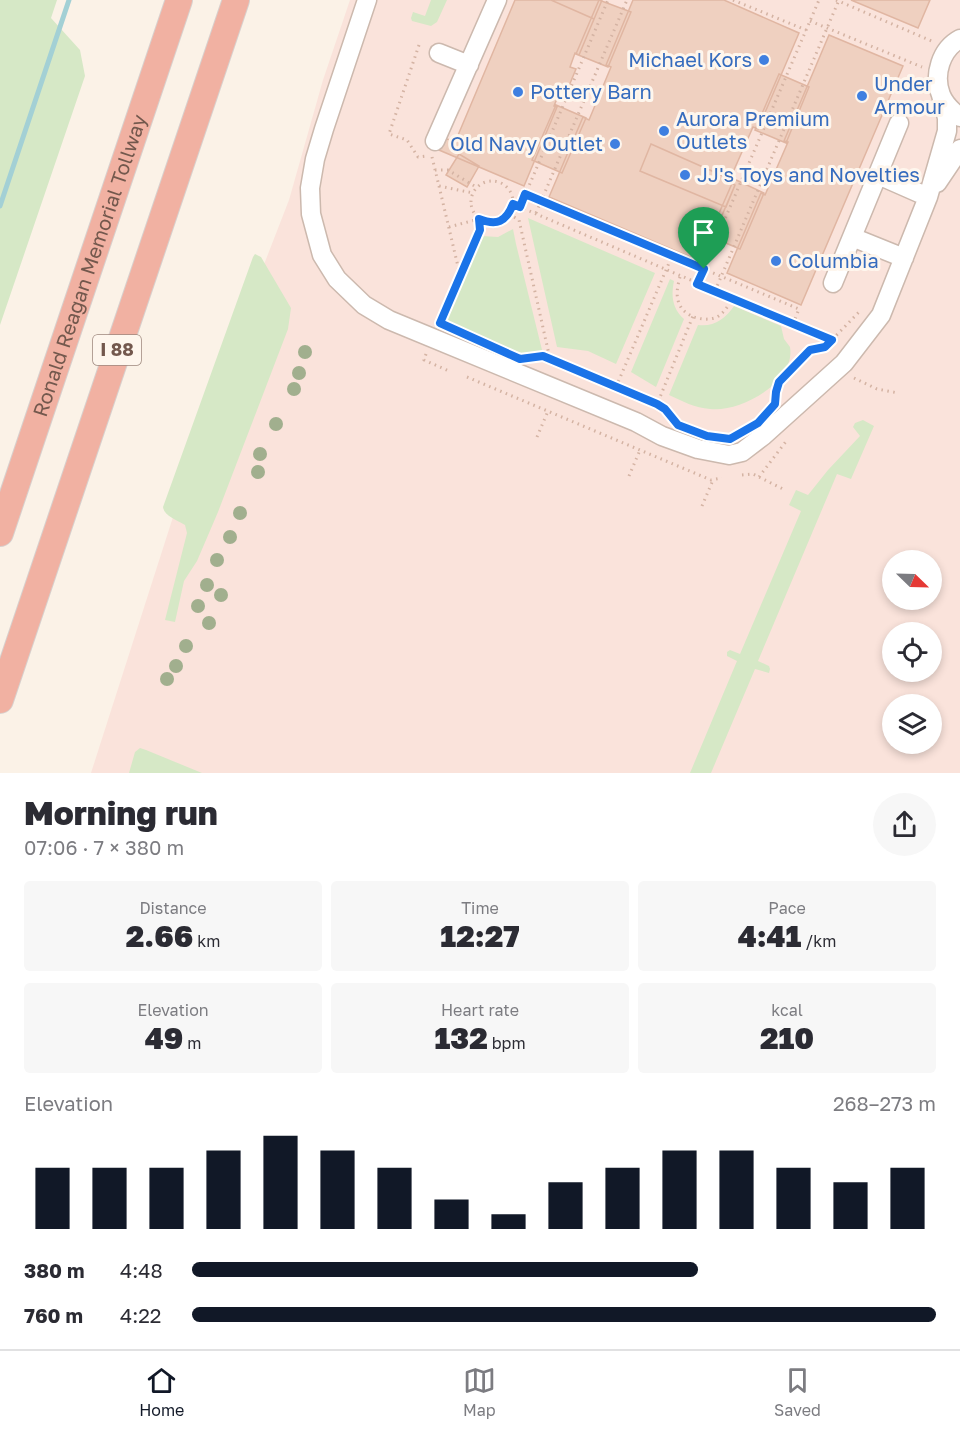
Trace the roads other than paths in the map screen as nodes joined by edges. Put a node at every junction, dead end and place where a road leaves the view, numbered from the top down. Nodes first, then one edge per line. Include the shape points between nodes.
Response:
1 (179, 0) edge
2 (236, 0) edge
3 (366, 0) edge
4 (497, 0) edge
5 (960, 39) edge
6 (439, 53) dead end
7 (469, 65) junction
8 (941, 95) junction
9 (960, 117) edge
10 (898, 123) dead end
11 (435, 141) dead end
12 (960, 149) edge
13 (878, 175) junction
14 (928, 197) junction
15 (852, 237) junction
16 (904, 258) junction
17 (833, 283) dead end
18 (0, 533) edge
19 (0, 700) edge

1 - 18 highway, Ronald Reagan Memorial Tollway / I 88
2 - 19 highway, I 88
3 - 16 lane via 315,159 310,214 322,255 336,279 364,305 388,320 662,436 729,455 742,452 763,436 855,350 881,315
4 - 7 lane
5 - 8 lane via 939,65
6 - 7 lane
7 - 11 lane
8 - 9 lane
8 - 14 lane via 947,131
10 - 13 lane
12 - 14 lane
13 - 14 lane
13 - 15 lane
14 - 16 lane
15 - 16 lane
15 - 17 lane

